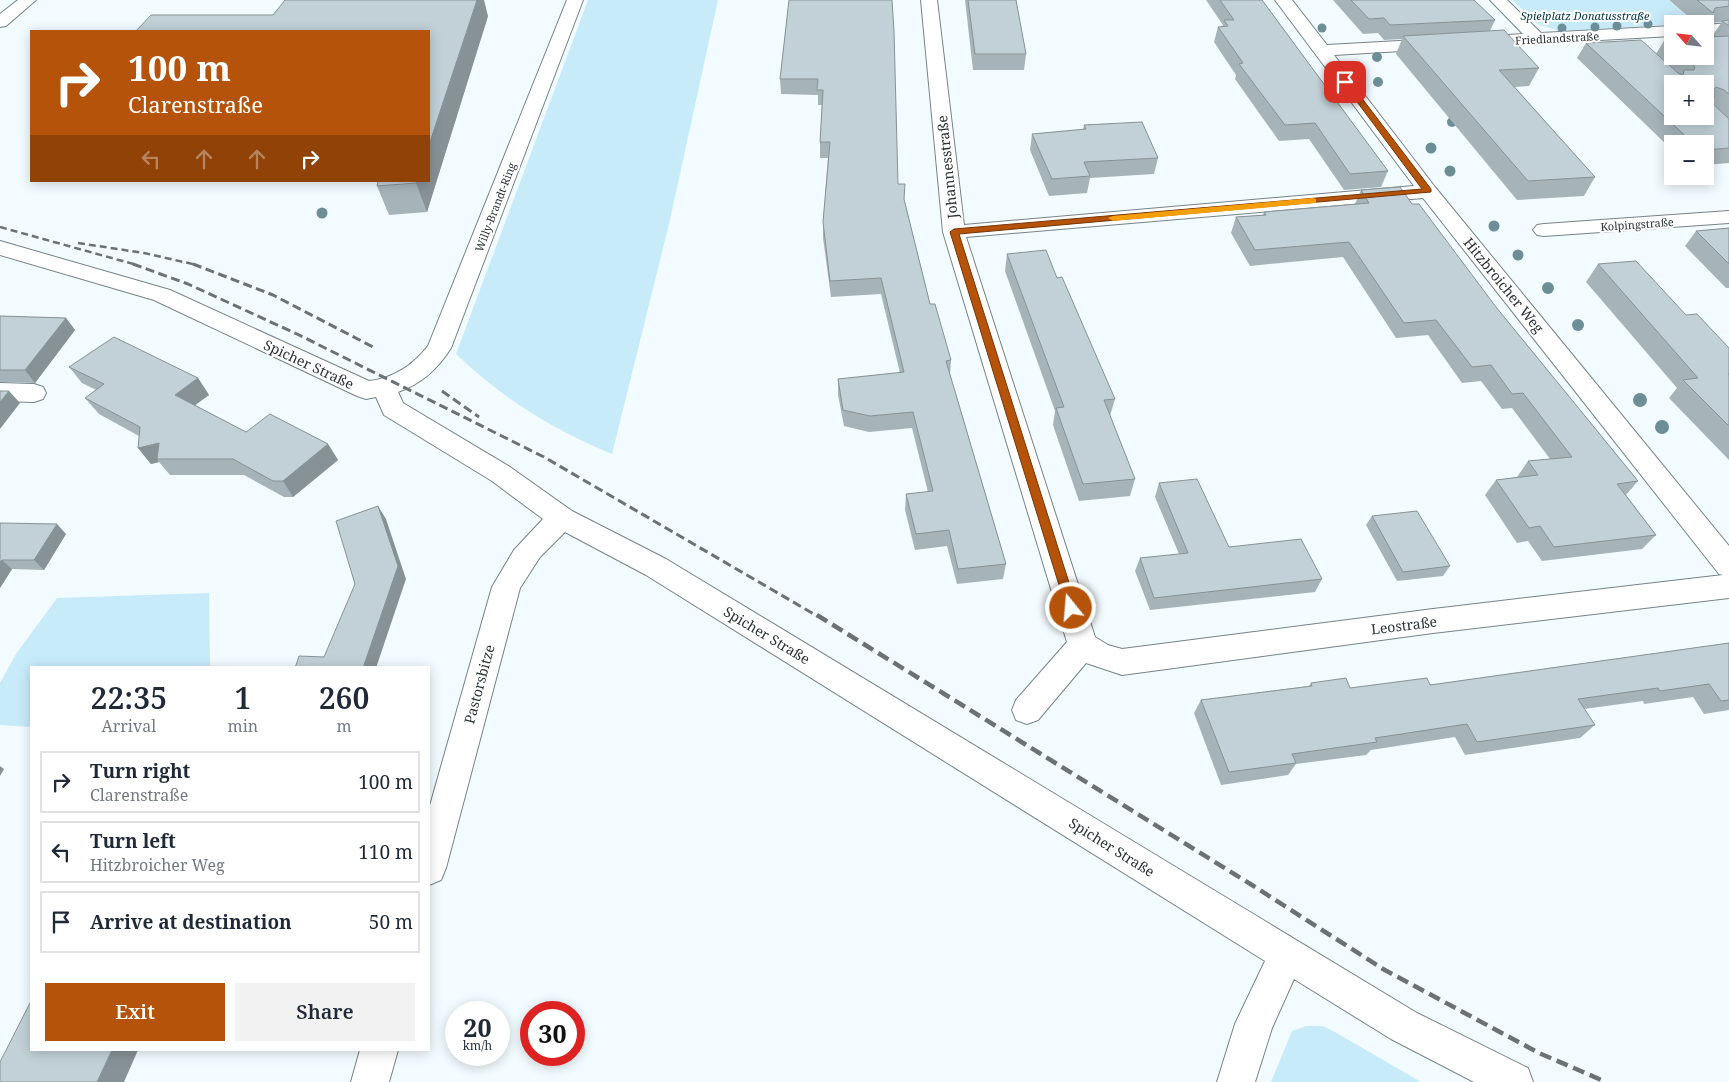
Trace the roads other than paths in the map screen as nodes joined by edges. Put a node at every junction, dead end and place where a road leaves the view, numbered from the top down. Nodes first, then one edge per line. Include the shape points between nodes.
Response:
1 (28, 0) edge
2 (575, 0) edge
3 (929, 0) edge
4 (1283, 0) edge
5 (1498, 0) edge
6 (0, 22) edge
7 (1729, 28) edge
8 (1714, 29) edge
9 (1664, 32) edge
10 (1620, 34) junction
11 (1537, 39) junction
12 (1322, 51) junction
13 (1641, 53) edge
14 (1428, 191) junction
15 (1729, 217) edge
16 (1544, 230) dead end
17 (954, 232) junction
18 (0, 248) edge
19 (384, 389) junction
20 (0, 392) edge
21 (34, 393) dead end
22 (562, 518) junction
23 (1729, 566) edge
24 (1729, 586) edge
25 (1083, 645) junction
26 (1027, 710) dead end
27 (430, 864) edge
28 (1287, 954) junction
29 (379, 1051) edge
30 (370, 1082) edge
31 (1236, 1082) edge
32 (1514, 1082) edge

1 - 6 street
2 - 19 street, Willy-Brandt-Ring via 439,348 414,374 400,384
3 - 17 street, Johannesstraße
4 - 12 street, Hitzbroicher Weg
5 - 11 street
7 - 8 street
9 - 10 street, Friedlandstraße
10 - 11 street, Friedlandstraße
10 - 13 street
11 - 12 street, Friedlandstraße
12 - 14 street, Hitzbroicher Weg
14 - 17 street
14 - 23 street, Hitzbroicher Weg
15 - 16 street, Kolpingstraße
17 - 25 street, Johannesstraße
18 - 19 street, Spicher Straße via 162,295 352,385 366,390
19 - 22 street, Spicher Straße via 393,409 501,474
20 - 21 street
22 - 27 street, Pastorsbitze via 531,546 506,587
22 - 28 street, Spicher Straße via 656,567
24 - 25 street, Leostraße via 1122,662 1099,655
25 - 26 street
28 - 31 street via 1254,1024
28 - 32 street, Spicher Straße via 1404,1026
29 - 30 street

